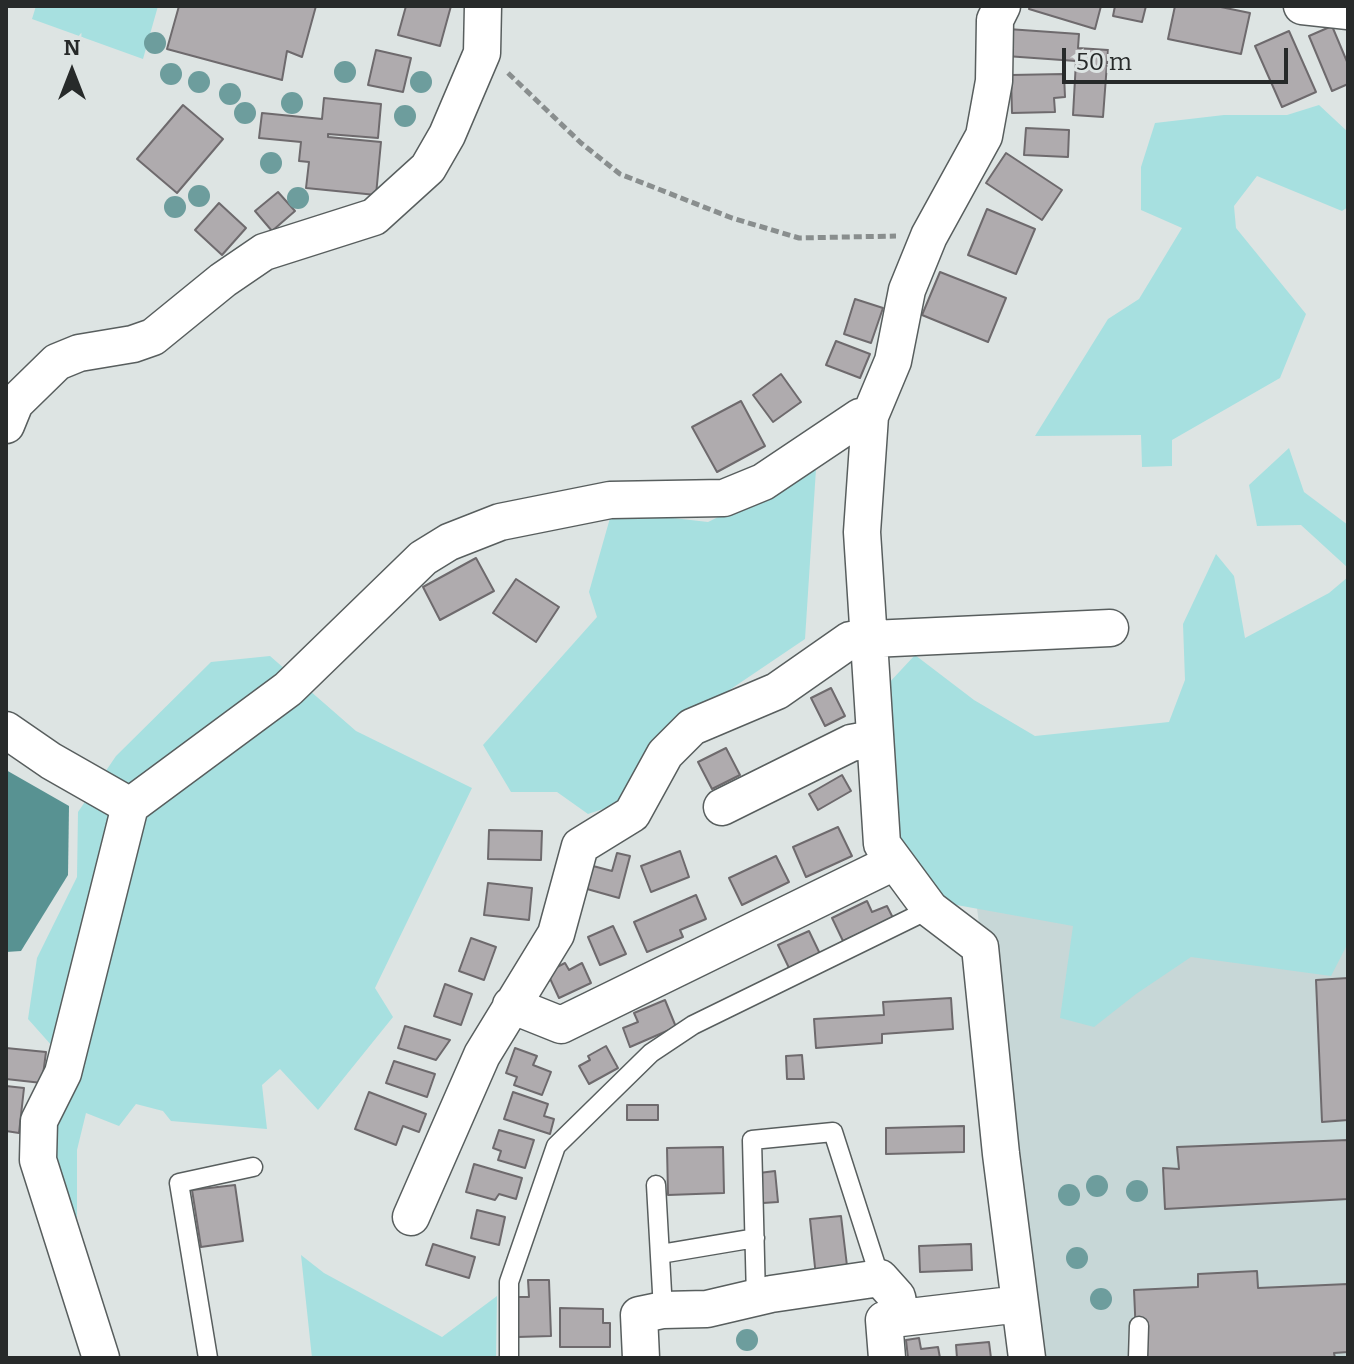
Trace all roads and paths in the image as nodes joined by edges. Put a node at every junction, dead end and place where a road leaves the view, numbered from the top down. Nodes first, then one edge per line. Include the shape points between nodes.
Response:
1 (483, 6) edge
2 (1002, 6) edge
3 (482, 53) junction
4 (929, 236) junction
5 (870, 416) junction
6 (6, 425) edge
7 (1110, 628) dead end
8 (867, 639) junction
9 (6, 730) edge
10 (873, 739) junction
11 (130, 806) junction
12 (722, 807) dead end
13 (894, 862) junction
14 (930, 909) junction
15 (511, 1005) junction
16 (253, 1167) dead end
17 (656, 1185) dead end
18 (411, 1217) dead end
19 (755, 1238) junction
20 (660, 1254) junction
21 (880, 1278) junction
22 (756, 1298) junction
23 (1020, 1304) junction
24 (663, 1310) junction
25 (901, 1318) junction
26 (1139, 1326) dead end
27 (101, 1358) edge
28 (208, 1358) edge
29 (509, 1358) edge
30 (641, 1358) edge
31 (887, 1358) edge
32 (1027, 1358) edge
33 (1138, 1358) edge

1 - 3 street
2 - 4 street via 995,20 994,81 984,136
3 - 4 path via 620,174 799,238
3 - 6 street via 428,168 374,217 264,252 153,337 57,362 15,403
4 - 5 street via 907,290 893,361
5 - 8 street via 862,532
5 - 11 street via 860,417 763,482 724,498 610,500 500,522 449,542 423,558 288,689
7 - 8 street
8 - 10 street
8 - 15 street via 850,640 777,691 692,727 665,754 632,814 580,846 556,934
9 - 11 street
10 - 12 street via 851,743
10 - 13 street via 882,844
11 - 27 street via 63,1073 39,1121 38,1160
13 - 14 street
13 - 15 street via 561,1025
14 - 23 street via 980,947
14 - 29 lane via 693,1025 651,1053 556,1146 509,1282
15 - 18 street via 482,1055
16 - 28 lane via 179,1183
17 - 20 lane
19 - 20 lane
19 - 21 lane via 752,1140 833,1132
19 - 22 lane
20 - 24 lane
21 - 22 street
21 - 25 street via 897,1297
22 - 24 street via 707,1309
23 - 25 street
23 - 32 street
24 - 30 street via 639,1315
25 - 31 street via 884,1320
26 - 33 lane

